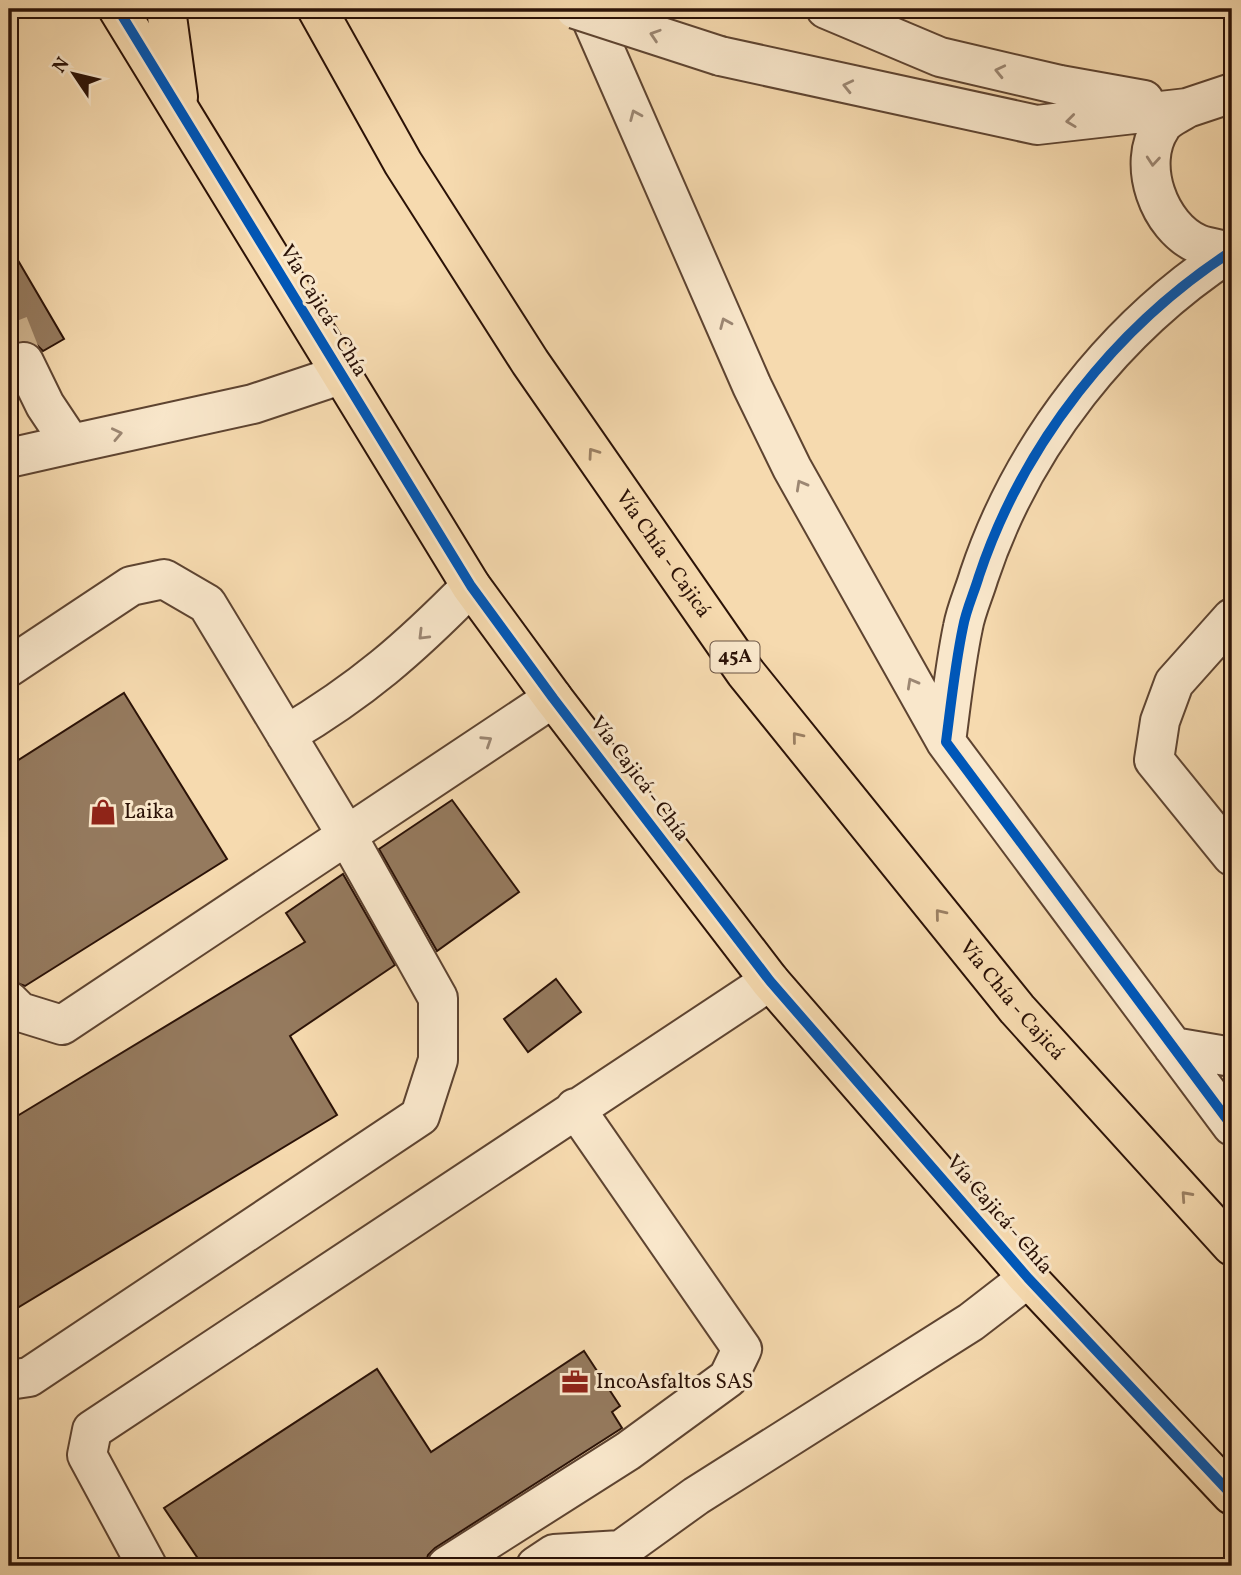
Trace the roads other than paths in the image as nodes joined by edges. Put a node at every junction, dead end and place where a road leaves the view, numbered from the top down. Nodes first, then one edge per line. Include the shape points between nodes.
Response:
1 (118, 9) edge
2 (166, 9) edge
3 (317, 9) edge
4 (575, 9) edge
5 (587, 9) edge
6 (826, 9) edge
7 (1232, 93) edge
8 (1187, 108) junction
9 (180, 113) junction
10 (1231, 251) edge
11 (24, 362) tunnel mouth
12 (340, 375) junction
13 (71, 444) junction
14 (9, 458) edge
15 (471, 586) junction
16 (1232, 618) edge
17 (9, 667) edge
18 (552, 698) junction
19 (286, 735) junction
20 (946, 742) junction
21 (346, 834) junction
22 (1232, 856) edge
23 (770, 981) junction
24 (9, 1001) edge
25 (1173, 1047) junction
26 (1232, 1057) edge
27 (575, 1108) junction
28 (1232, 1126) edge
29 (1232, 1246) edge
30 (1028, 1278) junction
31 (9, 1380) edge
32 (1232, 1495) edge
33 (147, 1566) edge
34 (447, 1566) edge
35 (536, 1566) edge

1 - 9 highway, Vía Cajicá - Chía
2 - 9 highway
29 -> 3 highway, Vía Chía - Cajicá / 45A via 1017,1010 745,672 530,362 403,163
8 -> 4 street, bridge via 1037,125 720,57
20 -> 5 street via 792,468
8 -> 6 street via 940,57
7 - 8 street
8 -> 10 street via 1161,126 1151,160 1154,194 1170,223 1198,244
9 - 12 highway, Vía Cajicá - Chía
10 - 20 street via 1174,292 1083,385 1035,453 993,536 963,625
11 - 13 street via 44,405
13 -> 12 street via 253,404
12 - 15 highway, Vía Cajicá - Chía
13 - 14 street
15 - 18 highway, Vía Cajicá - Chía
15 -> 19 street via 414,645 370,681
16 - 22 street via 1174,684 1160,721 1154,761
17 - 19 street via 131,586 164,579 207,604
21 -> 18 street
18 - 23 highway, Vía Cajicá - Chía
19 - 21 street
20 - 25 street
21 - 24 street via 62,1025 19,1012
21 - 31 street via 438,998 438,1060 420,1116 29,1377
23 - 27 street
23 - 30 highway, Vía Cajicá - Chía
25 - 26 street
25 - 28 street
27 - 33 street via 92,1430 87,1455
27 - 34 street via 742,1349 728,1378 628,1451
30 - 32 highway, Vía Cajicá - Chía
30 - 35 street via 971,1322 696,1496 621,1550 554,1554

